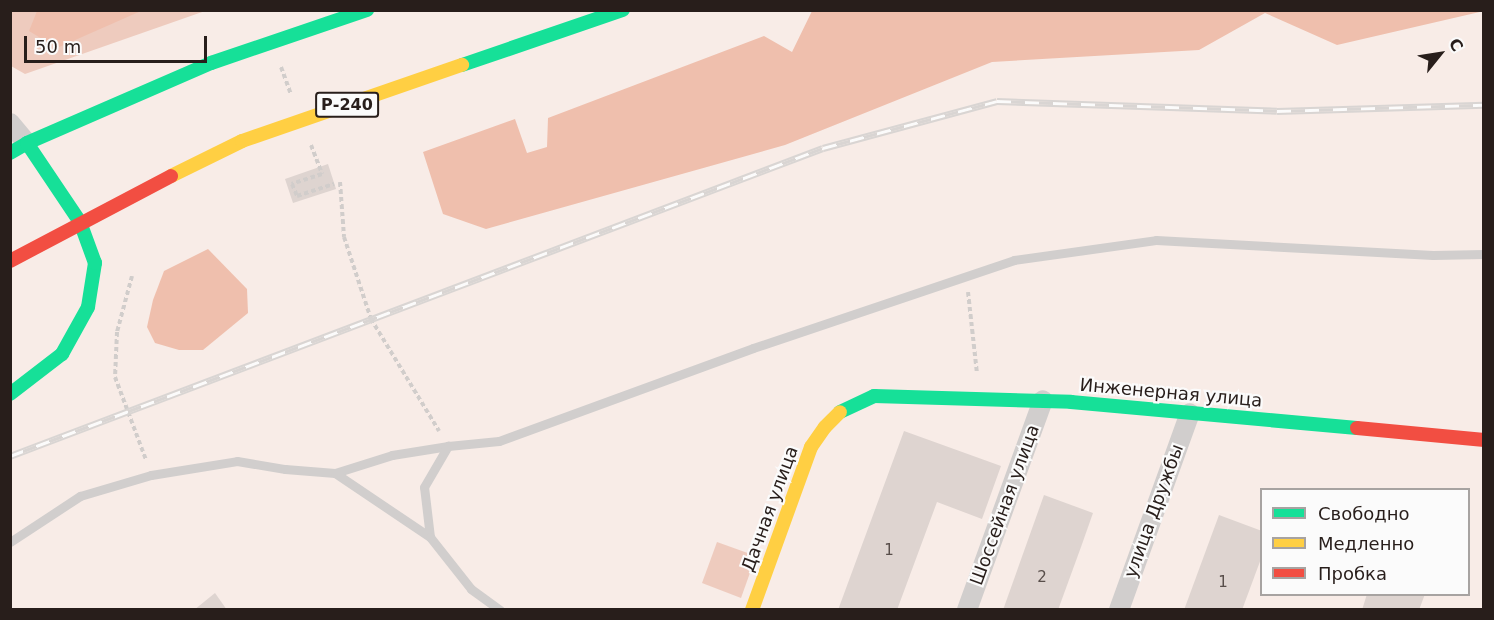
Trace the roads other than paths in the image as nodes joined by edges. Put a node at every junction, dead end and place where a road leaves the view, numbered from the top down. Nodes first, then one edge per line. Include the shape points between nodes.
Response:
1 (367, 10) edge
2 (623, 10) edge
3 (10, 123) edge
4 (19, 148) edge
5 (80, 222) junction
6 (1484, 254) edge
7 (10, 261) edge
8 (10, 394) edge
9 (1043, 400) junction
10 (856, 403) joint
11 (1190, 413) junction
12 (1484, 440) edge
13 (448, 446) junction
14 (335, 473) junction
15 (430, 537) junction
16 (10, 542) edge
17 (500, 609) edge
18 (752, 609) edge
19 (967, 609) edge
20 (1119, 609) edge

1 - 4 main road via 211,63
2 - 5 main road, Р-240 via 242,141
3 - 4 street
4 - 5 main road
5 - 7 main road, Р-240
5 - 8 main road via 96,263 88,307 62,354
6 - 13 lane via 1433,255 1156,240 1014,260 753,348 499,441
9 - 10 main road, Инженерная улица via 874,396
9 - 11 main road, Инженерная улица
9 - 19 street, Шоссейная улица
10 - 18 main road, Дачная улица via 839,413 811,447
11 - 12 main road, Инженерная улица
11 - 20 street, улица Дружбы
13 - 14 lane via 392,455
13 - 15 lane via 424,487
14 - 15 lane
14 - 16 lane via 237,461 151,475 80,496
15 - 17 lane via 471,589

